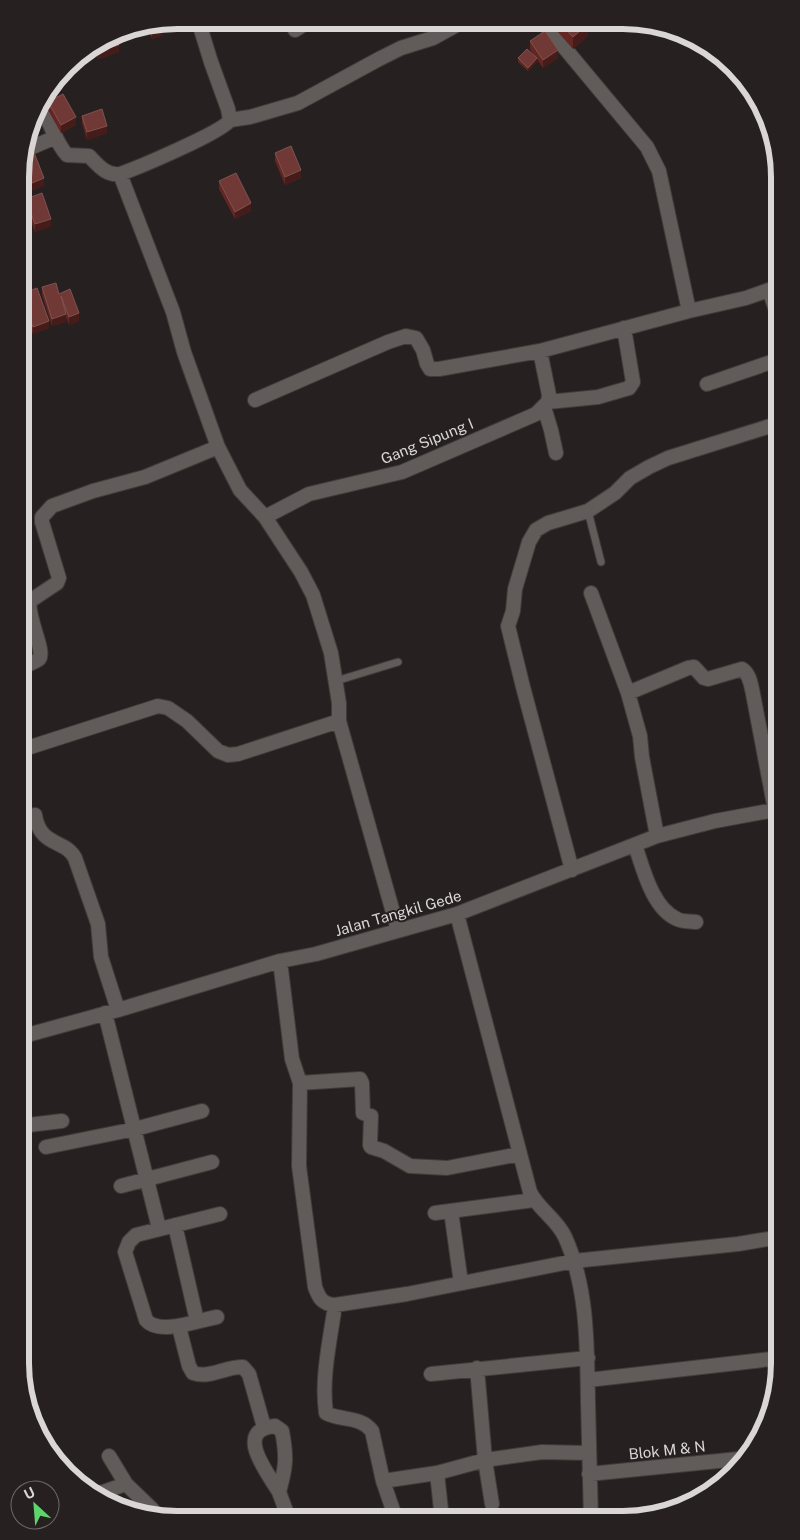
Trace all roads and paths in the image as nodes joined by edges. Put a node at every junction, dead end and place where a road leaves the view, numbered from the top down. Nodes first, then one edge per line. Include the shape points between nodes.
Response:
1 (201, 29) edge
2 (449, 29) edge
3 (549, 29) edge
4 (44, 113) edge
5 (230, 120) junction
6 (56, 137) junction
7 (32, 147) edge
8 (120, 174) junction
9 (771, 289) edge
10 (689, 310) junction
11 (624, 328) junction
12 (540, 351) junction
13 (771, 362) edge
14 (707, 384) dead end
15 (254, 400) dead end
16 (546, 404) junction
17 (771, 426) edge
18 (218, 446) junction
19 (556, 453) dead end
20 (588, 511) junction
21 (264, 517) junction
22 (601, 562) dead end
23 (591, 593) dead end
24 (29, 606) edge
25 (29, 606) edge
26 (398, 662) dead end
27 (29, 664) edge
28 (336, 681) junction
29 (628, 694) junction
30 (339, 721) junction
31 (29, 744) edge
32 (771, 780) edge
33 (771, 810) edge
34 (35, 815) dead end
35 (658, 836) junction
36 (635, 845) junction
37 (572, 870) junction
38 (457, 914) junction
39 (696, 922) dead end
40 (398, 930) junction
41 (280, 961) junction
42 (112, 1011) junction
43 (29, 1034) edge
44 (300, 1083) junction
45 (202, 1111) dead end
46 (62, 1121) dead end
47 (29, 1125) edge
48 (135, 1128) junction
49 (46, 1147) dead end
50 (520, 1154) junction
51 (212, 1162) dead end
52 (146, 1179) junction
53 (121, 1186) dead end
54 (534, 1200) junction
55 (451, 1212) junction
56 (435, 1213) dead end
57 (220, 1214) dead end
58 (175, 1225) junction
59 (159, 1228) junction
60 (771, 1238) edge
61 (574, 1261) junction
62 (461, 1283) junction
63 (334, 1305) junction
64 (217, 1317) dead end
65 (197, 1321) junction
66 (179, 1327) junction
67 (588, 1358) junction
68 (771, 1359) edge
69 (477, 1368) junction
70 (431, 1374) dead end
71 (588, 1380) junction
72 (264, 1427) junction
73 (589, 1453) junction
74 (109, 1456) dead end
75 (736, 1459) edge
76 (485, 1460) junction
77 (437, 1473) junction
78 (589, 1474) junction
79 (383, 1481) junction
80 (126, 1484) junction
81 (279, 1492) junction
82 (107, 1493) edge
83 (492, 1504) dead end
84 (144, 1507) edge
85 (283, 1511) edge
86 (393, 1511) edge
87 (441, 1511) edge
88 (591, 1511) edge

1 - 5 street
2 - 5 street via 401,48 298,103
3 - 10 street via 647,147 655,161
4 - 6 street
5 - 8 street via 213,133
6 - 7 street
6 - 8 street via 67,155 89,156 105,172
8 - 18 street via 173,312
9 - 10 street
10 - 11 street
11 - 12 street
11 - 16 street via 633,382 630,388 598,397
12 - 15 street via 430,369 416,338 406,336
12 - 16 street via 549,394
13 - 14 street
16 - 19 street
16 - 21 street, Gang Sipung I via 536,414 409,469 309,494
17 - 20 street via 668,458 630,478 615,493
18 - 21 street via 240,490
18 - 25 street via 145,477 52,506 45,512 42,522 58,583 30,601
20 - 22 lane
20 - 37 street via 536,530 519,572 508,626
21 - 28 street via 313,595
23 - 29 street
24 - 27 street via 42,652 41,657
26 - 28 lane
28 - 30 street
29 - 32 street via 688,668 694,667 708,679 742,669 749,677
29 - 35 street via 640,736
30 - 31 street via 228,755 218,750 187,721 168,708 158,706
30 - 40 street
33 - 35 street, Jalan Tangkil Gede
34 - 42 street via 36,824 45,837 76,858 98,924 100,957
35 - 36 street, Jalan Tangkil Gede
36 - 37 street, Jalan Tangkil Gede
36 - 39 street via 657,901 670,916
37 - 38 street, Jalan Tangkil Gede
38 - 40 street, Jalan Tangkil Gede
38 - 50 street
40 - 41 street, Jalan Tangkil Gede
41 - 42 street, Jalan Tangkil Gede
41 - 44 street via 292,1059
42 - 43 street, Jalan Tangkil Gede
42 - 48 street
44 - 50 street via 360,1079 363,1113 371,1116 370,1146 384,1150 410,1166 447,1168
44 - 63 street via 299,1166 315,1287 322,1301
45 - 48 street
46 - 47 street
48 - 49 street
48 - 52 street
50 - 54 street
51 - 52 street
52 - 53 street
52 - 59 street
54 - 55 street
54 - 61 street via 565,1235
55 - 56 street
55 - 62 street
57 - 58 street
58 - 59 street
58 - 65 street
59 - 66 street via 136,1235 128,1242 126,1252 146,1320 156,1327
60 - 61 street
61 - 62 street
61 - 67 street via 581,1288
62 - 63 street
63 - 79 street via 324,1397 326,1413 367,1425 372,1431
64 - 65 street
65 - 66 street
66 - 72 street via 193,1373 200,1376 244,1367 249,1374
67 - 69 street
67 - 71 street
68 - 71 street
69 - 70 street
69 - 76 street
71 - 73 street
72 - 81 street via 255,1433 254,1444
72 - 81 street via 275,1426 282,1431 286,1468
73 - 76 street via 542,1452
73 - 78 street
74 - 80 street
75 - 78 street, Blok M & N
76 - 77 street
76 - 83 street
77 - 79 street
77 - 87 street
78 - 88 street
79 - 86 street
80 - 82 street
80 - 84 street
81 - 85 street

